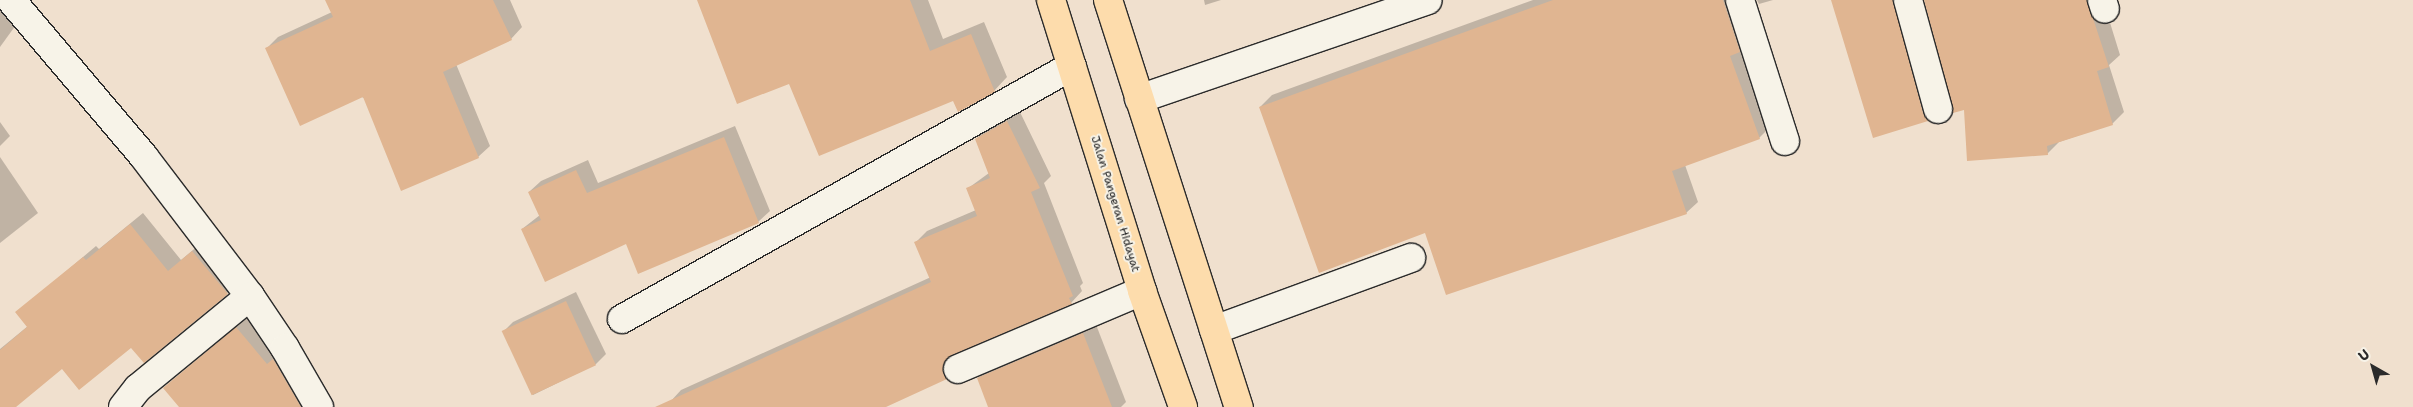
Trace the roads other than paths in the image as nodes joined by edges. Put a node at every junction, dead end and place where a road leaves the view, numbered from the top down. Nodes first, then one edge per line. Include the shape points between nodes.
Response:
1 (11, 0) edge
2 (1051, 0) edge
3 (1108, 0) edge
4 (1428, 0) edge
5 (1740, 0) edge
6 (1908, 0) edge
7 (1072, 66) junction
8 (1139, 99) junction
9 (1938, 109) dead end
10 (1785, 141) dead end
11 (1411, 258) dead end
12 (1142, 291) junction
13 (250, 296) junction
14 (622, 319) dead end
15 (1214, 330) junction
16 (958, 369) dead end
17 (123, 407) edge
18 (319, 407) edge
19 (1183, 407) edge
20 (1239, 407) edge

1 - 13 street via 144,158
2 - 7 highway, Jalan Pangeran Hidayat
3 - 8 highway
4 - 8 street
5 - 10 street
6 - 9 street
7 - 12 highway, Jalan Pangeran Hidayat
7 - 14 street
8 - 15 highway
11 - 15 street
12 - 16 street
12 - 19 highway, Jalan Pangeran Hidayat
13 - 17 street via 138,388
13 - 18 street
15 - 20 highway

